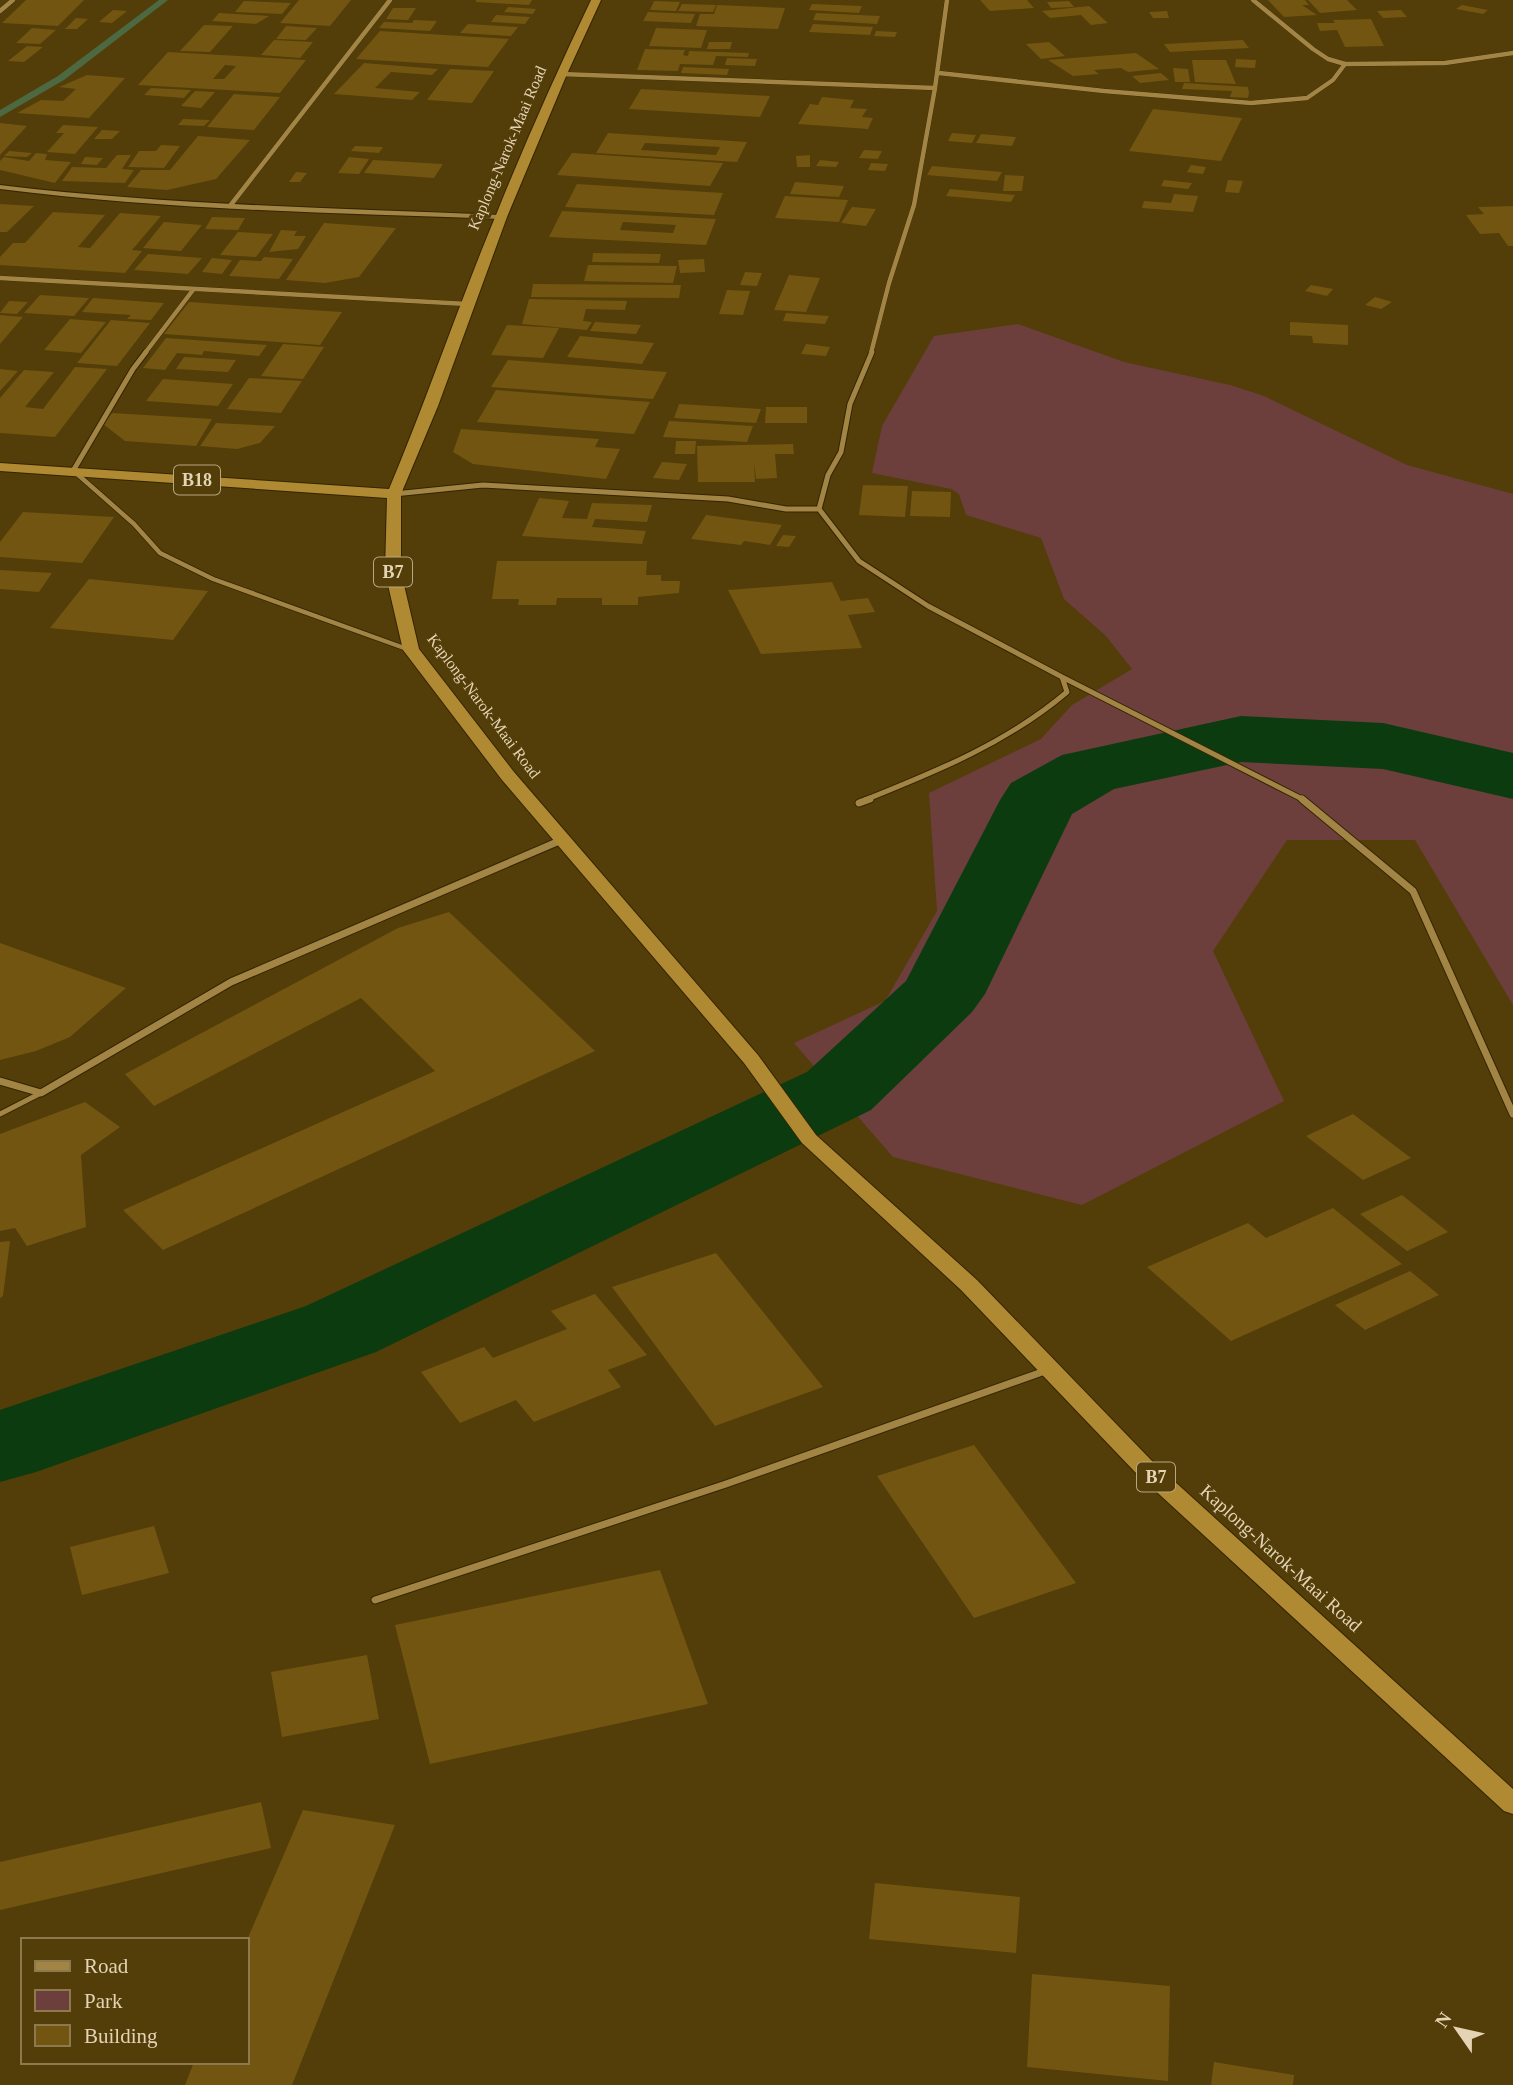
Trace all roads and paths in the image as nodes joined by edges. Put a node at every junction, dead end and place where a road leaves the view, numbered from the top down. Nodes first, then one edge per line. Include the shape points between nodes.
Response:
1 (13, 0) edge
2 (390, 0) edge
3 (596, 0) edge
4 (947, 0) edge
5 (1253, 0) edge
6 (0, 11) edge
7 (1513, 53) edge
8 (1345, 64) junction
9 (940, 73) junction
10 (561, 74) junction
11 (935, 88) junction
12 (0, 187) edge
13 (230, 206) junction
14 (501, 217) junction
15 (0, 278) edge
16 (193, 290) junction
17 (467, 304) junction
18 (0, 467) edge
19 (73, 471) junction
20 (394, 494) junction
21 (819, 509) junction
22 (411, 650) junction
23 (1062, 677) junction
24 (859, 803) dead end
25 (564, 839) junction
26 (0, 1081) edge
27 (41, 1093) junction
28 (0, 1114) edge
29 (1513, 1114) edge
30 (1051, 1369) junction
31 (375, 1600) dead end
32 (1513, 1804) edge

1 - 6 street
2 - 13 street
3 - 10 highway, Kaplong-Narok-Maai Road / B7
4 - 9 street
5 - 8 street via 1321,54
7 - 8 street via 1445,63
8 - 9 street via 1333,80 1307,98 1251,103
9 - 11 street
10 - 11 street
10 - 14 highway, Kaplong-Narok-Maai Road / B7
11 - 21 street via 914,205 875,345 850,404 841,452 828,475
12 - 13 street
13 - 14 street
14 - 17 highway, Kaplong-Narok-Maai Road / B7
15 - 16 street
16 - 17 street
16 - 19 street via 133,369
17 - 20 highway, Kaplong-Narok-Maai Road / B7
18 - 19 highway, B18
19 - 20 highway, B18
19 - 22 lane via 160,553 213,579
20 - 21 street via 483,485
20 - 22 highway, Kaplong-Narok-Maai Road / B7 via 393,572
21 - 23 street via 859,561 928,606
22 - 25 highway, Kaplong-Narok-Maai Road / B7 via 508,776
23 - 24 street via 1067,692 1043,715 968,757
23 - 29 street via 1300,797 1413,891
25 - 27 street via 231,982
25 - 30 highway, Kaplong-Narok-Maai Road / B7 via 751,1059 810,1139 970,1285
26 - 27 street
27 - 28 lane
30 - 31 lane via 726,1484
30 - 32 highway, Kaplong-Narok-Maai Road / B7 via 1143,1466

